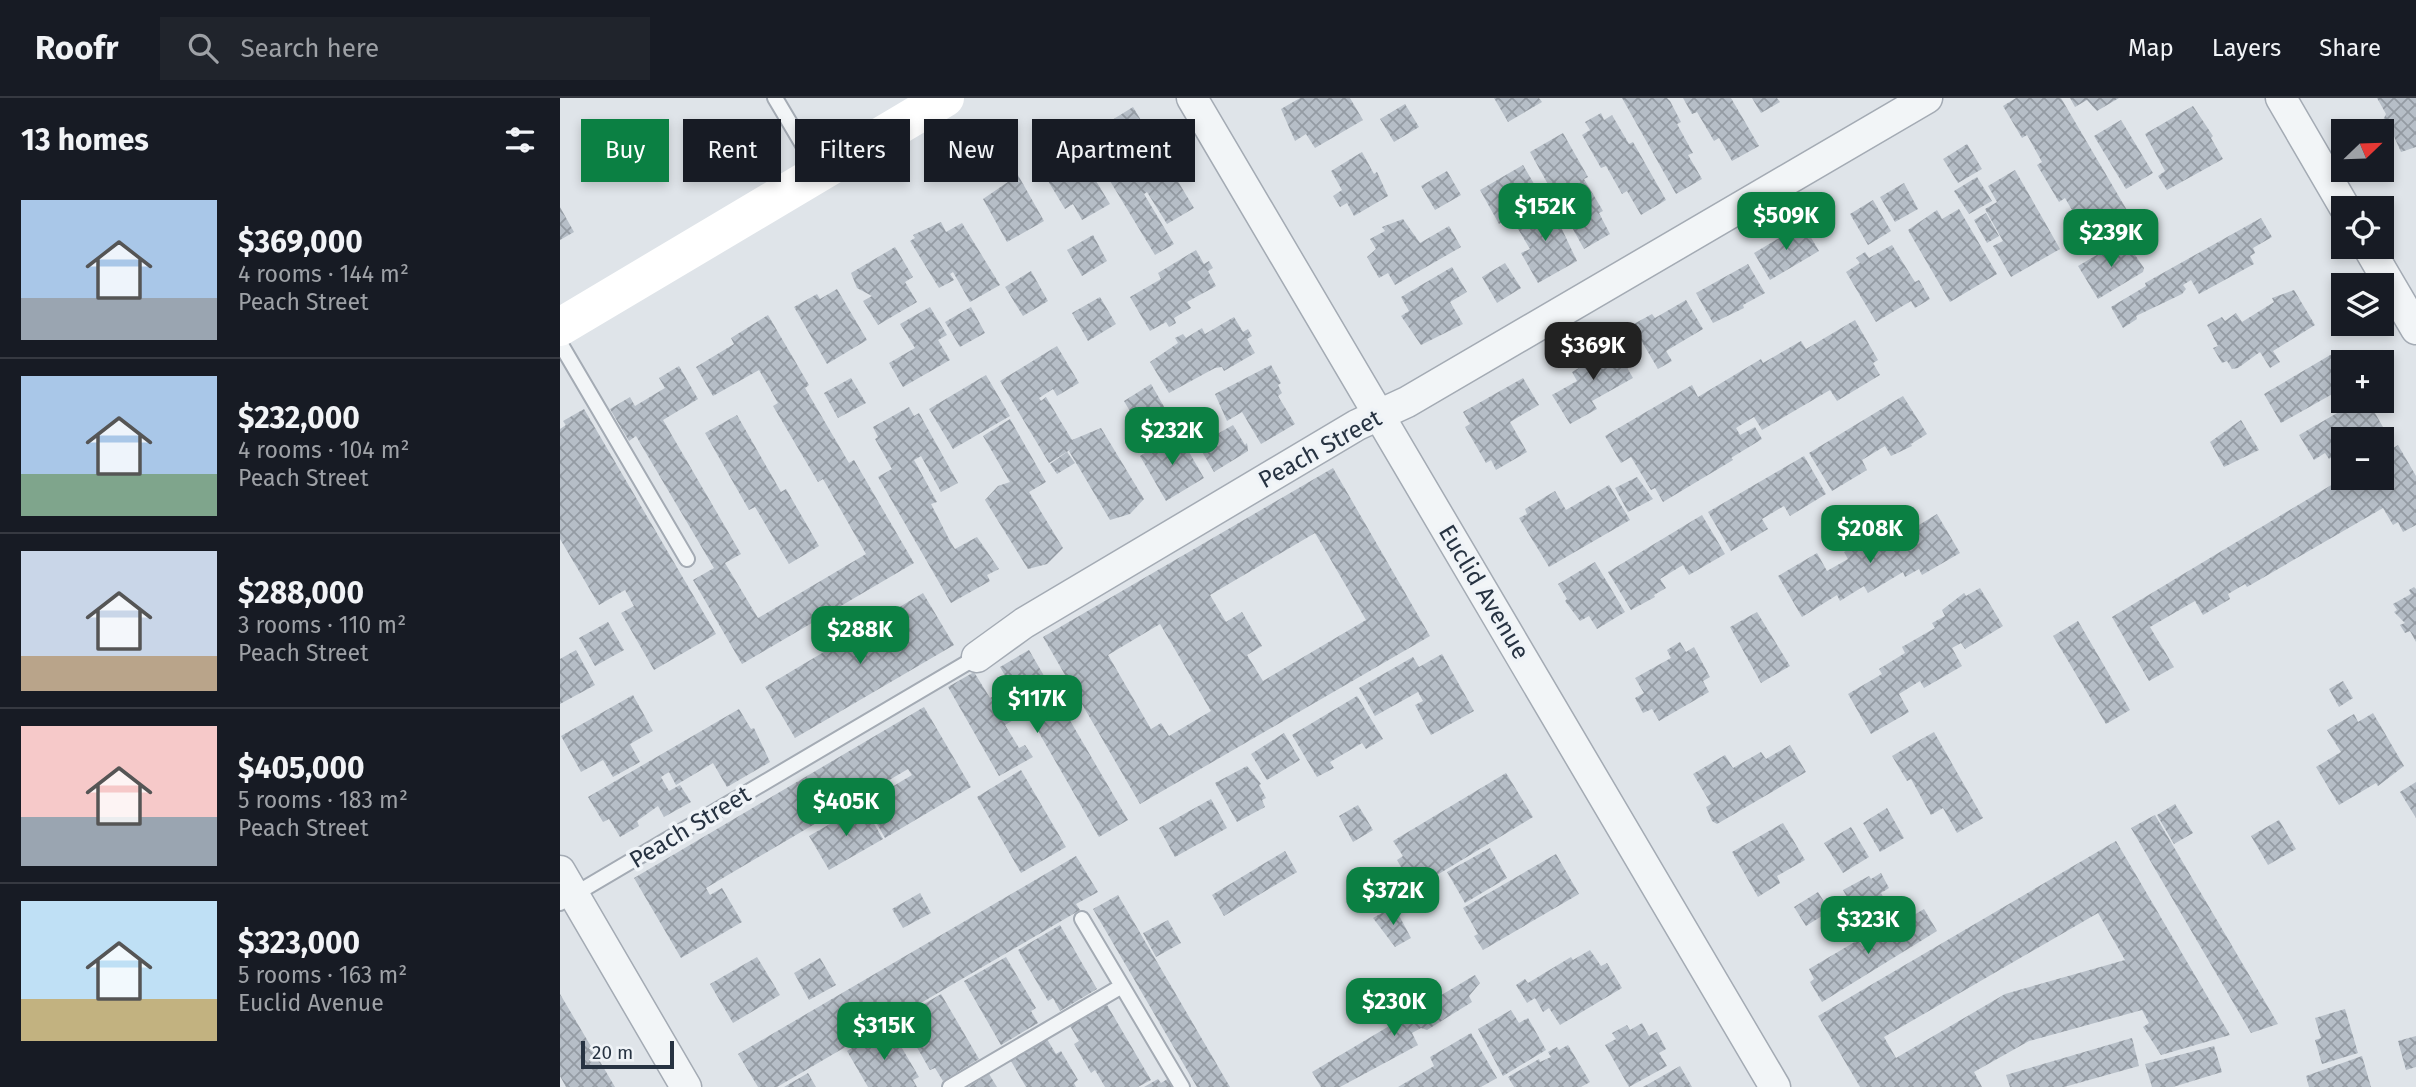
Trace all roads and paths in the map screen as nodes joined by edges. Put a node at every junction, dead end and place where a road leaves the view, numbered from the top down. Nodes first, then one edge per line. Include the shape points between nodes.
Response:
1 (775, 98) edge
2 (945, 98) edge
3 (1192, 98) edge
4 (1927, 98) edge
5 (2281, 98) edge
6 (910, 119) edge
7 (795, 131) edge
8 (805, 182) edge
9 (2338, 196) edge
10 (2375, 259) edge
11 (560, 327) edge
12 (2416, 328) edge
13 (560, 343) edge
14 (1379, 415) junction
15 (687, 559) dead end
16 (977, 657) joint
17 (565, 890) edge
18 (1082, 919) dead end
19 (1122, 986) junction
20 (686, 1087) edge
21 (950, 1087) edge
22 (1182, 1087) edge
23 (1775, 1087) edge

1 - 7 lane
2 - 6 main road
3 - 14 street, Euclid Avenue
4 - 14 street, Peach Street
5 - 9 street
8 - 11 main road
10 - 12 street
13 - 15 lane
14 - 16 street, Peach Street via 1024,623
14 - 23 street, Euclid Avenue
16 - 17 lane, Peach Street
17 - 20 street
18 - 19 lane
19 - 21 lane
19 - 22 lane

